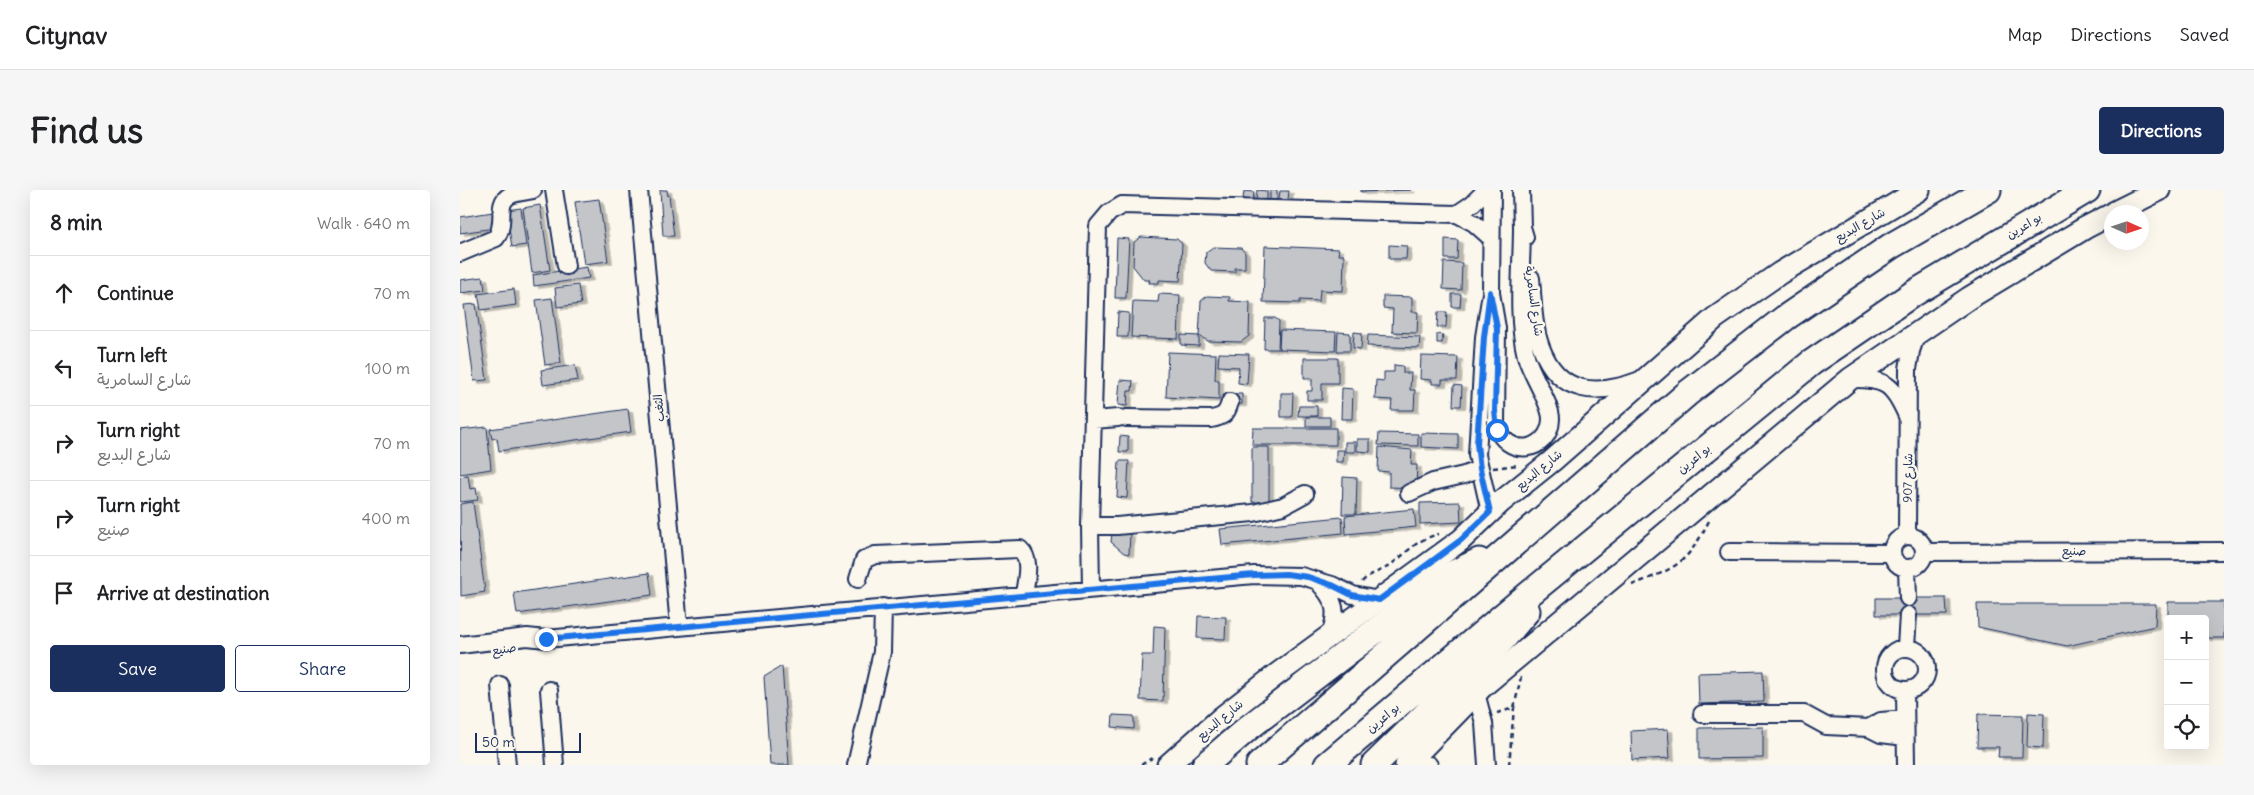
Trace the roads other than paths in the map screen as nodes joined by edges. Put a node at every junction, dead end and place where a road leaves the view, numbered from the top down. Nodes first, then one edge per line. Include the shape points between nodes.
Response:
1 (533, 190) edge
2 (554, 190) edge
3 (639, 190) edge
4 (1486, 190) edge
5 (1492, 190) edge
6 (1521, 190) edge
7 (1919, 190) edge
8 (1988, 190) edge
9 (2087, 190) edge
10 (2159, 190) edge
11 (1899, 196) edge
12 (2129, 205) edge
13 (1457, 214) junction
14 (2104, 219) edge
15 (1522, 227) junction
16 (1491, 238) junction
17 (460, 253) edge
18 (566, 266) dead end
19 (1490, 292) junction
20 (1918, 333) junction
21 (1644, 379) junction
22 (1850, 379) junction
23 (1230, 402) dead end
24 (1094, 420) junction
25 (1909, 420) junction
26 (1480, 469) junction
27 (1305, 494) dead end
28 (1409, 494) dead end
29 (1490, 512) junction
30 (1090, 526) junction
31 (1907, 536) junction
32 (1506, 549) junction
33 (2224, 551) edge
34 (1729, 552) dead end
35 (1924, 552) junction
36 (1892, 553) junction
37 (1907, 568) junction
38 (1554, 574) junction
39 (858, 579) dead end
40 (1315, 580) junction
41 (1091, 588) junction
42 (1024, 594) junction
43 (1908, 598) dead end
44 (1379, 600) junction
45 (882, 607) junction
46 (1908, 615) dead end
47 (679, 626) junction
48 (1330, 638) junction
49 (546, 639) junction
50 (460, 644) edge
51 (1906, 647) junction
52 (460, 655) edge
53 (500, 685) dead end
54 (549, 690) dead end
55 (1905, 691) junction
56 (1476, 693) junction
57 (1702, 714) dead end
58 (1905, 719) junction
59 (1869, 728) junction
60 (1906, 737) junction
61 (506, 765) edge
62 (555, 765) edge
63 (856, 765) edge
64 (1168, 765) edge
65 (1205, 765) edge
66 (1259, 765) edge
67 (1327, 765) edge
68 (1374, 765) edge
69 (1406, 765) edge
70 (1487, 765) edge
71 (1906, 765) edge

1 - 17 street via 504,200 502,226 496,238
2 - 18 street
3 - 47 street, الثغب
4 - 13 street
5 - 16 street
6 - 15 street, شارع السامرية
7 - 11 main road, شارع البديع
8 - 32 highway via 1891,246 1785,318 1688,393
9 - 38 highway, بو اعرين via 1910,295 1820,358
10 - 12 main road
11 - 21 main road, شارع البديع via 1715,318
13 - 16 street
13 - 24 street via 1122,205 1109,213 1098,226
14 - 20 main road via 1986,288
15 - 19 street via 1524,344 1530,369 1549,406 1551,417 1546,435 1531,446 1510,445 1500,436 1496,424 1497,328
15 - 21 street, شارع السامرية via 1527,241 1536,325 1541,347 1553,368 1576,387 1590,390 1606,391
16 - 19 street
19 - 26 street via 1477,444
20 - 22 main road
20 - 25 street, شارع 907 via 1909,361
21 - 29 main road, شارع البديع
22 - 25 street, شارع 907 via 1877,380 1889,386 1900,399
22 - 56 main road
23 - 24 street via 1222,417 1211,419
24 - 30 street
25 - 31 street, شارع 907
26 - 28 street via 1433,482
26 - 29 street
27 - 30 street via 1283,506 1253,513
29 - 44 main road, شارع البديع via 1461,540
30 - 41 street
31 - 35 street via 1921,541
31 - 36 street via 1896,541
32 - 65 highway via 1446,577 1248,728
32 - 66 highway
33 - 35 street, صنيع
34 - 36 street
35 - 37 street via 1919,564
36 - 37 street via 1896,564
37 - 43 street
38 - 67 highway, بو اعرين
38 - 68 highway via 1504,638
39 - 42 street via 864,560 875,555 1020,549 1028,560
40 - 41 street, صنيع via 1286,574 1254,575
40 - 44 street, صنيع via 1352,595
40 - 48 street via 1327,591 1334,606 1335,619
41 - 42 street, صنيع
42 - 45 street, صنيع
44 - 48 main road, شارع البديع
45 - 47 street, صنيع
45 - 63 street via 882,652
46 - 51 street
47 - 49 street, صنيع
48 - 64 main road, شارع البديع via 1221,718
49 - 50 street, صنيع via 527,637
49 - 52 street, صنيع via 529,645
51 - 55 street via 1891,654 1884,668 1890,684
51 - 55 street via 1923,656 1927,675 1914,689
53 - 61 street
54 - 62 street
55 - 58 street
56 - 69 main road
56 - 70 street
57 - 59 street via 1798,714 1832,727
58 - 59 street via 1881,721
58 - 60 street
59 - 60 street via 1881,734
60 - 71 street

